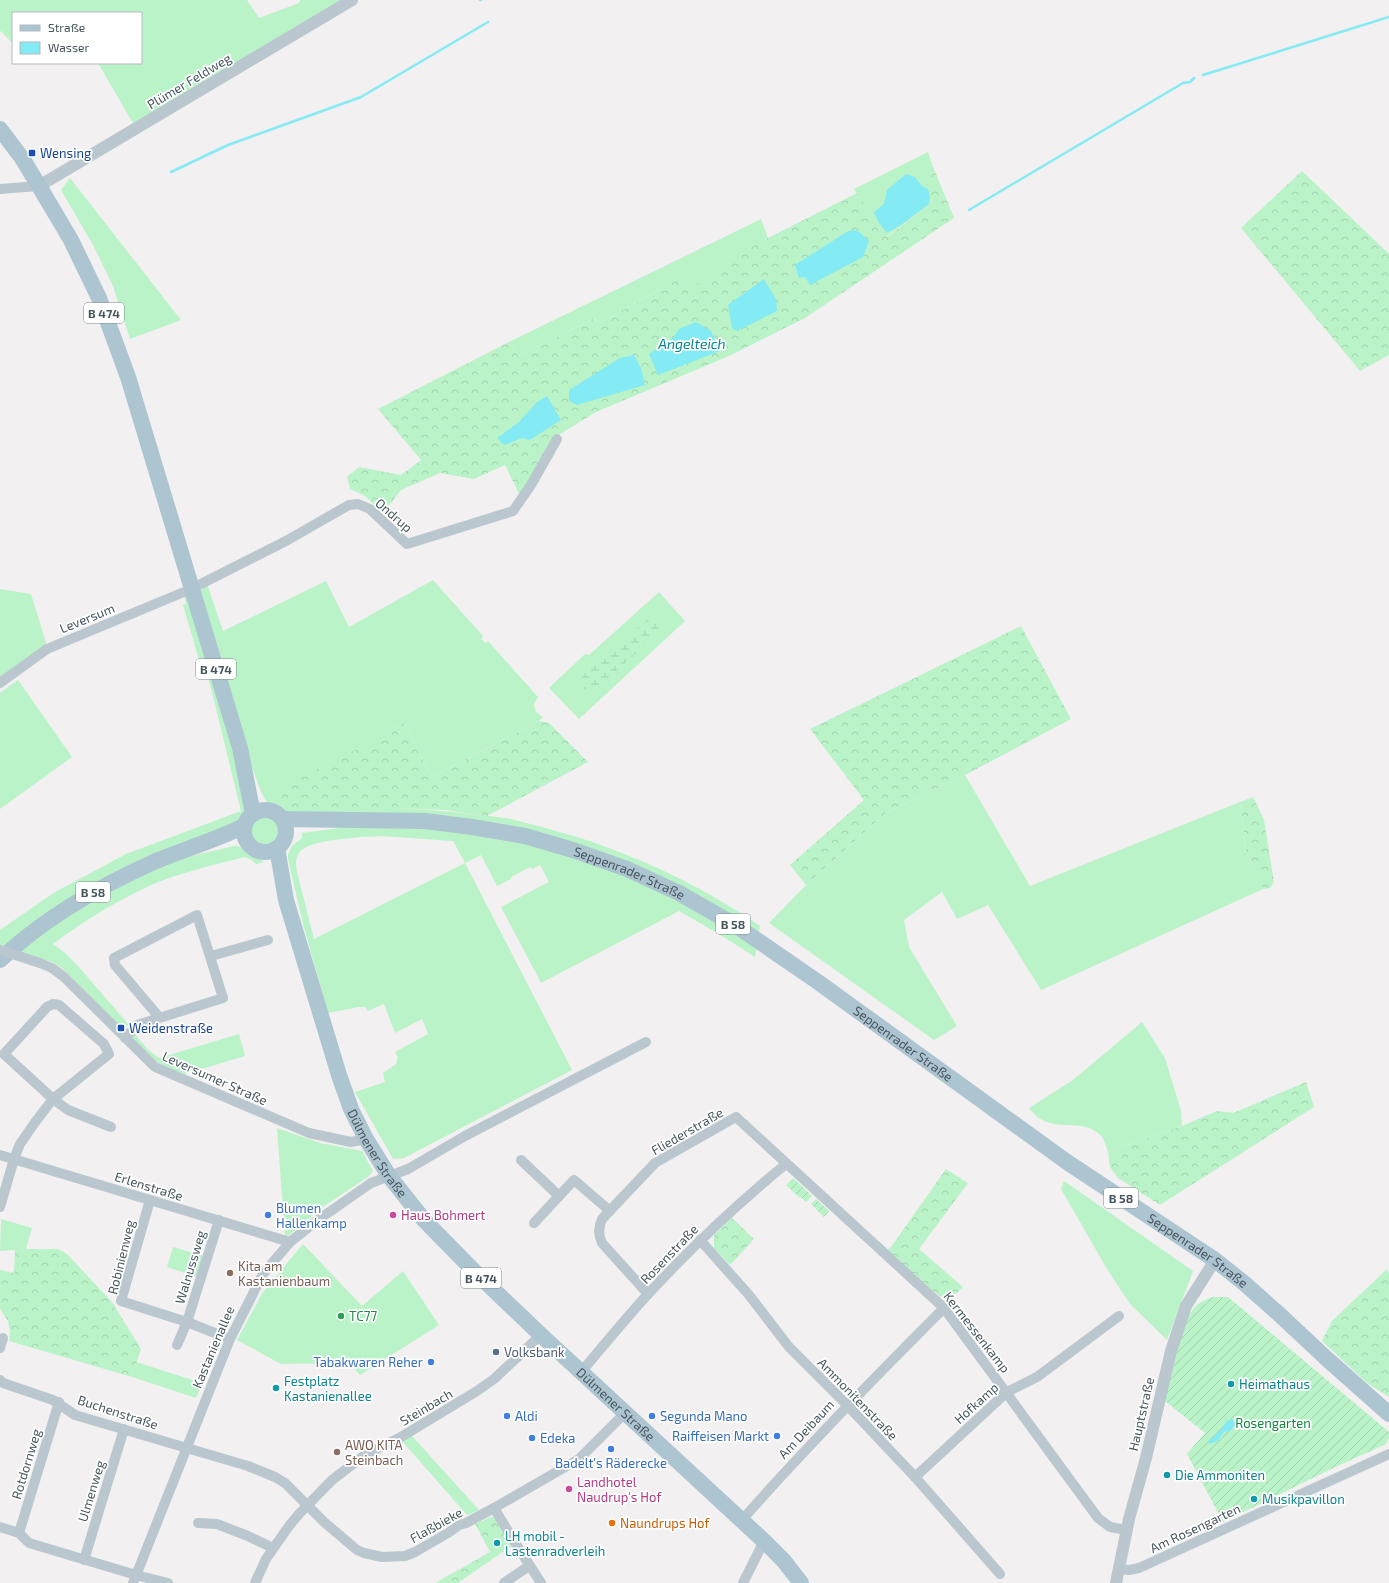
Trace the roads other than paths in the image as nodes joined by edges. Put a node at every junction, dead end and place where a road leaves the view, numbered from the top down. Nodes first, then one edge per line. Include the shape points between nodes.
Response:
1 (352, 0) edge
2 (0, 129) edge
3 (40, 186) junction
4 (0, 189) edge
5 (557, 440) dead end
6 (191, 590) junction
7 (0, 683) edge
8 (255, 817) junction
9 (282, 819) junction
10 (349, 820) junction
11 (247, 842) junction
12 (281, 842) junction
13 (262, 852) junction
14 (177, 853) junction
15 (286, 900) junction
16 (268, 940) dead end
17 (0, 950) edge
18 (211, 956) junction
19 (0, 960) edge
20 (159, 1017) junction
21 (125, 1038) junction
22 (646, 1042) dead end
23 (2, 1056) edge
24 (53, 1099) junction
25 (111, 1127) dead end
26 (366, 1139) junction
27 (0, 1155) edge
28 (14, 1159) junction
29 (521, 1160) dead end
30 (786, 1164) junction
31 (389, 1176) junction
32 (559, 1196) junction
33 (150, 1200) junction
34 (0, 1207) edge
35 (610, 1211) junction
36 (219, 1220) junction
37 (534, 1223) dead end
38 (700, 1240) junction
39 (290, 1242) junction
40 (1215, 1260) junction
41 (648, 1294) junction
42 (944, 1308) junction
43 (1119, 1316) dead end
44 (187, 1322) junction
45 (541, 1335) junction
46 (230, 1339) junction
47 (177, 1345) dead end
48 (582, 1372) junction
49 (0, 1380) edge
50 (1007, 1392) junction
51 (59, 1402) junction
52 (847, 1405) junction
53 (626, 1412) junction
54 (1389, 1414) edge
55 (124, 1429) junction
56 (186, 1447) junction
57 (1389, 1454) edge
58 (915, 1477) junction
59 (307, 1505) junction
60 (494, 1508) junction
61 (742, 1520) junction
62 (198, 1523) dead end
63 (0, 1527) edge
64 (1127, 1530) junction
65 (19, 1533) junction
66 (762, 1545) junction
67 (273, 1548) junction
68 (84, 1560) junction
69 (529, 1566) junction
70 (1000, 1574) dead end
71 (134, 1579) edge
72 (1118, 1579) edge
73 (168, 1583) edge
74 (255, 1583) edge
75 (504, 1583) edge
76 (541, 1583) edge
77 (743, 1583) edge
78 (800, 1583) edge

1 - 3 street, Plümer Feldweg
2 - 3 main road, B 474
3 - 4 street
3 - 6 main road, B 474 via 71,240 110,327 128,377
5 - 6 street, Ondrup via 531,485 512,511 408,544 370,509 358,504 349,505
6 - 7 street, Leversum via 47,649
6 - 8 main road, B 474 via 240,748
8 - 9 main road via 277,814
8 - 11 main road via 244,835
8 - 14 main road, B 58 via 232,832
9 - 10 main road, Seppenrader Straße / B 58
9 - 12 main road via 285,824
10 - 12 main road, Seppenrader Straße / B 58 via 300,831
10 - 40 main road, Seppenrader Straße / B 58 via 425,822 525,836 627,869 679,893 748,934 1067,1162
11 - 13 main road
11 - 14 main road, B 58
12 - 13 main road via 270,851
12 - 15 main road, Dülmener Straße / B 474
13 - 15 main road, Dülmener Straße / B 474
14 - 19 main road, B 58 via 130,873 77,902 16,945
15 - 26 main road, Dülmener Straße / B 474 via 339,1075 351,1109
16 - 18 street
17 - 21 street, Leversumer Straße, bridge via 52,968
18 - 20 street via 223,998
18 - 20 street via 197,915 114,958 115,965
20 - 21 street via 137,1025
21 - 26 street, Leversumer Straße via 155,1067 273,1118 309,1133 351,1142
22 - 31 street, Kastanienallee via 465,1136 408,1169
23 - 24 street
23 - 24 street via 47,1006 59,1005 104,1044 109,1054
24 - 25 street via 68,1110
24 - 28 street via 20,1144
26 - 31 main road, Dülmener Straße / B 474
27 - 28 street, Erlenstraße
28 - 33 street, Erlenstraße
28 - 34 street
29 - 32 street
30 - 35 street, Fliederstraße via 736,1117 655,1163
30 - 38 street, Rosenstraße via 746,1196
30 - 42 street, Kermessenkamp
31 - 39 street, Kastanienallee via 371,1183
31 - 45 main road, Dülmener Straße / B 474 via 442,1240
32 - 35 street via 574,1180
32 - 37 street
33 - 36 street, Erlenstraße
33 - 44 street, Robinienweg via 120,1301
35 - 41 street, Fliederstraße via 600,1224 602,1243
36 - 39 street, Erlenstraße
36 - 44 street, Walnussweg
38 - 41 street, Rosenstraße
38 - 52 street, Ammonitenstraße via 749,1295 789,1347
39 - 46 street, Kastanienallee via 262,1274
40 - 54 main road, Seppenrader Straße / B 58 via 1280,1314
40 - 64 street, Hauptstraße via 1186,1306 1171,1351
41 - 48 street, Rosenstraße
42 - 50 street, Kermessenkamp
42 - 52 street, Am Deibaum
43 - 50 street, Hofkamp via 1037,1377
44 - 46 street, Robinienweg
44 - 47 street
45 - 48 main road, Dülmener Straße / B 474
45 - 59 street, Steinbach via 494,1379 401,1437 365,1455 332,1480
46 - 56 street, Kastanienallee
48 - 53 main road, Dülmener Straße / B 474
49 - 51 street, Buchenstraße
50 - 58 street, Hofkamp
50 - 64 street, Kermessenkamp via 1098,1518 1110,1527
51 - 55 street, Buchenstraße via 75,1415
51 - 65 street, Rotdornweg
52 - 58 street, Ammonitenstraße
52 - 61 street, Am Deibaum
53 - 60 street, Flaßbieke via 579,1459
53 - 61 main road, Dülmener Straße / B 474
55 - 56 street, Buchenstraße
55 - 68 street, Ulmenweg
56 - 59 street, Flaßbieke via 275,1476
56 - 71 street, Kastanienallee
57 - 72 street, Am Rosengarten via 1139,1568 1129,1570
58 - 70 street, Ammonitenstraße
59 - 60 street, Flaßbieke via 357,1550 373,1556 391,1558 415,1552 459,1525
59 - 67 street, Steinbach
60 - 69 street
61 - 66 main road, Dülmener Straße / B 474
62 - 67 street via 217,1524
63 - 65 street
64 - 72 street, Hauptstraße
65 - 68 street via 29,1543
66 - 77 street
66 - 78 main road, Dülmener Straße / B 474 via 784,1561
67 - 74 street, Steinbach
68 - 71 street
69 - 75 street
69 - 76 street
71 - 73 street

